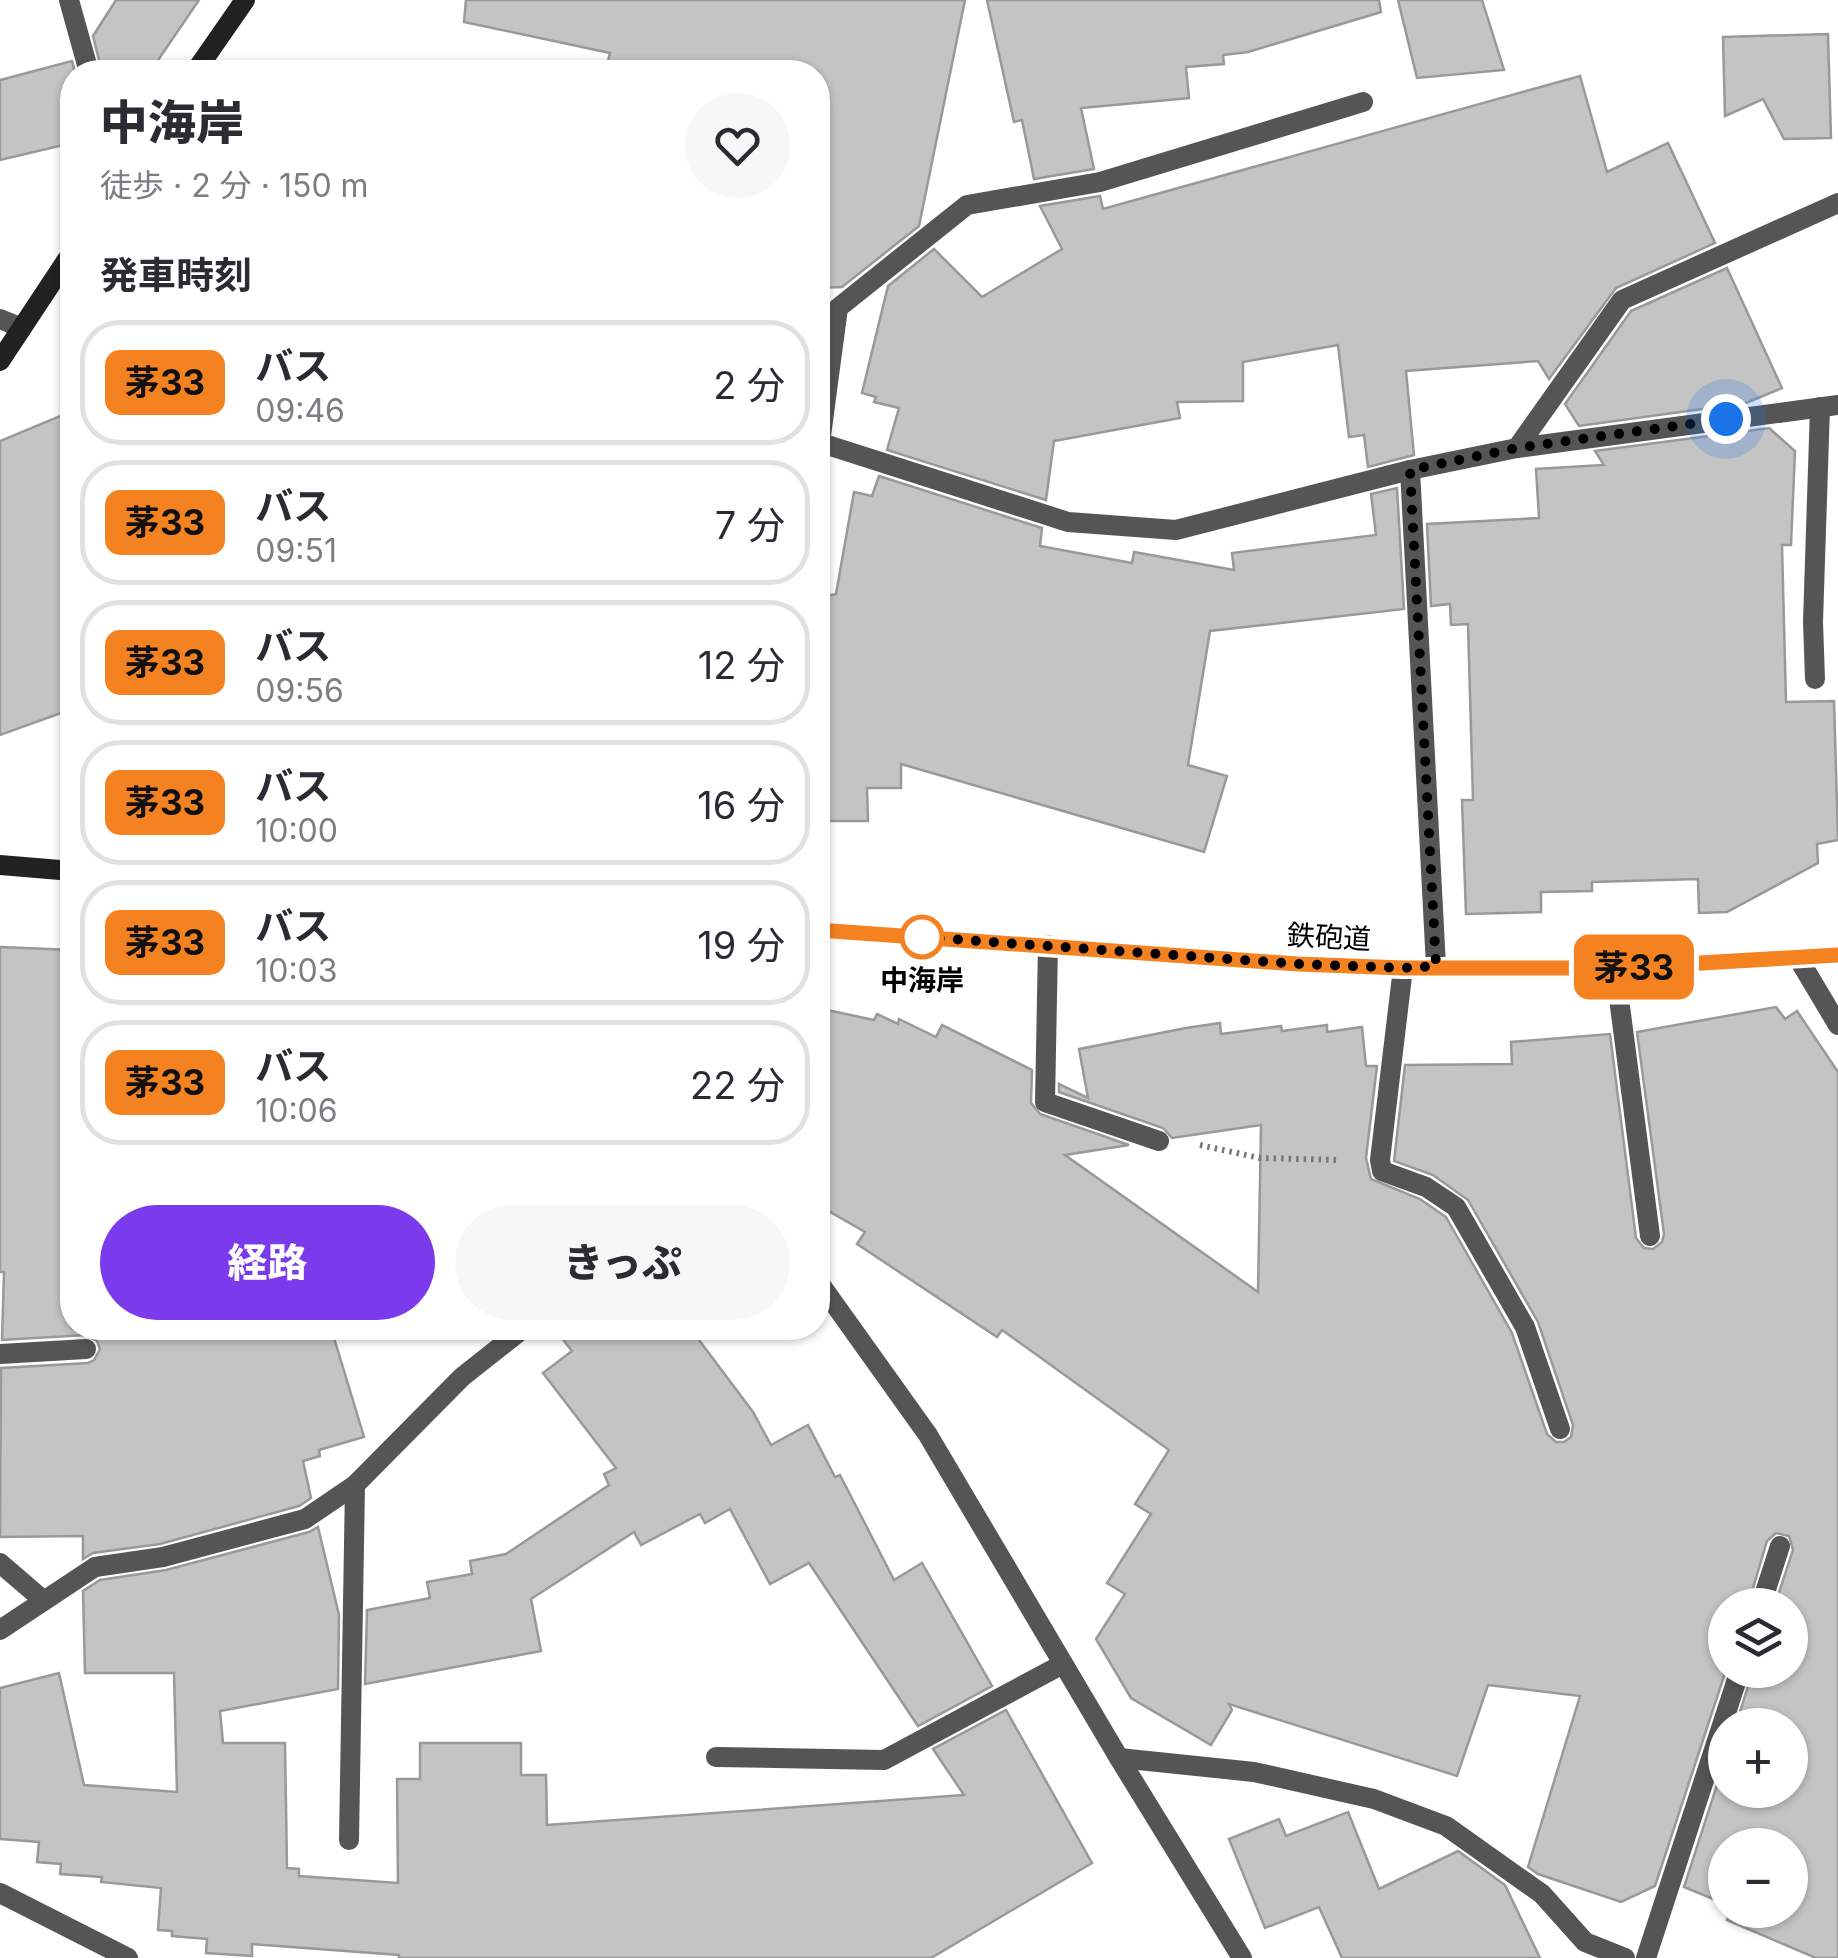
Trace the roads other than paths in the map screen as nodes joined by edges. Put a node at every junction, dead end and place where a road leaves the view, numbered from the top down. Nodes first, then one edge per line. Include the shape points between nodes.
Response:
1 (69, 0) edge
2 (246, 0) edge
3 (86, 60) edge
4 (204, 60) edge
5 (1363, 102) dead end
6 (1838, 203) edge
7 (60, 270) edge
8 (0, 319) edge
9 (22, 328) junction
10 (0, 361) edge
11 (830, 364) edge
12 (1829, 406) edge
13 (830, 446) edge
14 (1517, 448) junction
15 (1410, 470) junction
16 (1814, 679) dead end
17 (0, 865) edge
18 (60, 870) edge
19 (830, 931) edge
20 (1048, 945) junction
21 (1838, 955) edge
22 (1798, 958) junction
23 (1436, 966) junction
24 (1403, 968) junction
25 (1615, 968) junction
26 (1838, 1024) edge
27 (1159, 1141) road end
28 (1650, 1236) dead end
29 (830, 1298) edge
30 (509, 1340) edge
31 (86, 1349) dead end
32 (0, 1354) edge
33 (1560, 1429) dead end
34 (355, 1484) junction
35 (1780, 1546) dead end
36 (0, 1562) edge
37 (1766, 1588) edge
38 (43, 1600) junction
39 (0, 1630) edge
40 (1063, 1664) junction
41 (1734, 1688) edge
42 (716, 1757) dead end
43 (1118, 1758) junction
44 (349, 1840) dead end
45 (0, 1892) edge
46 (128, 1958) edge
47 (1242, 1958) edge
48 (1625, 1958) edge
49 (1646, 1958) edge

1 - 3 street
2 - 4 street
5 - 11 street via 1100,182 968,204 838,308
6 - 14 street via 1622,300
7 - 9 street
8 - 9 street
9 - 10 street
12 - 14 street
12 - 16 street
13 - 15 street via 1068,522 1176,530
14 - 15 street
15 - 23 street
17 - 18 street
19 - 20 street, 鉄砲道
20 - 24 street, 鉄砲道
20 - 27 street via 1045,1102
21 - 22 street, 鉄砲道
22 - 25 street, 鉄砲道
22 - 26 street
23 - 24 street, 鉄砲道
23 - 25 street, 鉄砲道
24 - 33 street via 1382,1171 1426,1186 1456,1207 1525,1328
25 - 28 street
29 - 40 street via 928,1435
30 - 34 street
31 - 32 street
34 - 38 street via 306,1519 163,1558 94,1566
34 - 44 street
35 - 37 street
36 - 38 street
38 - 39 street
40 - 42 street via 884,1760
40 - 43 street
41 - 49 street
43 - 47 street
43 - 48 street via 1254,1772 1374,1799 1446,1826 1542,1894 1586,1942
45 - 46 street

